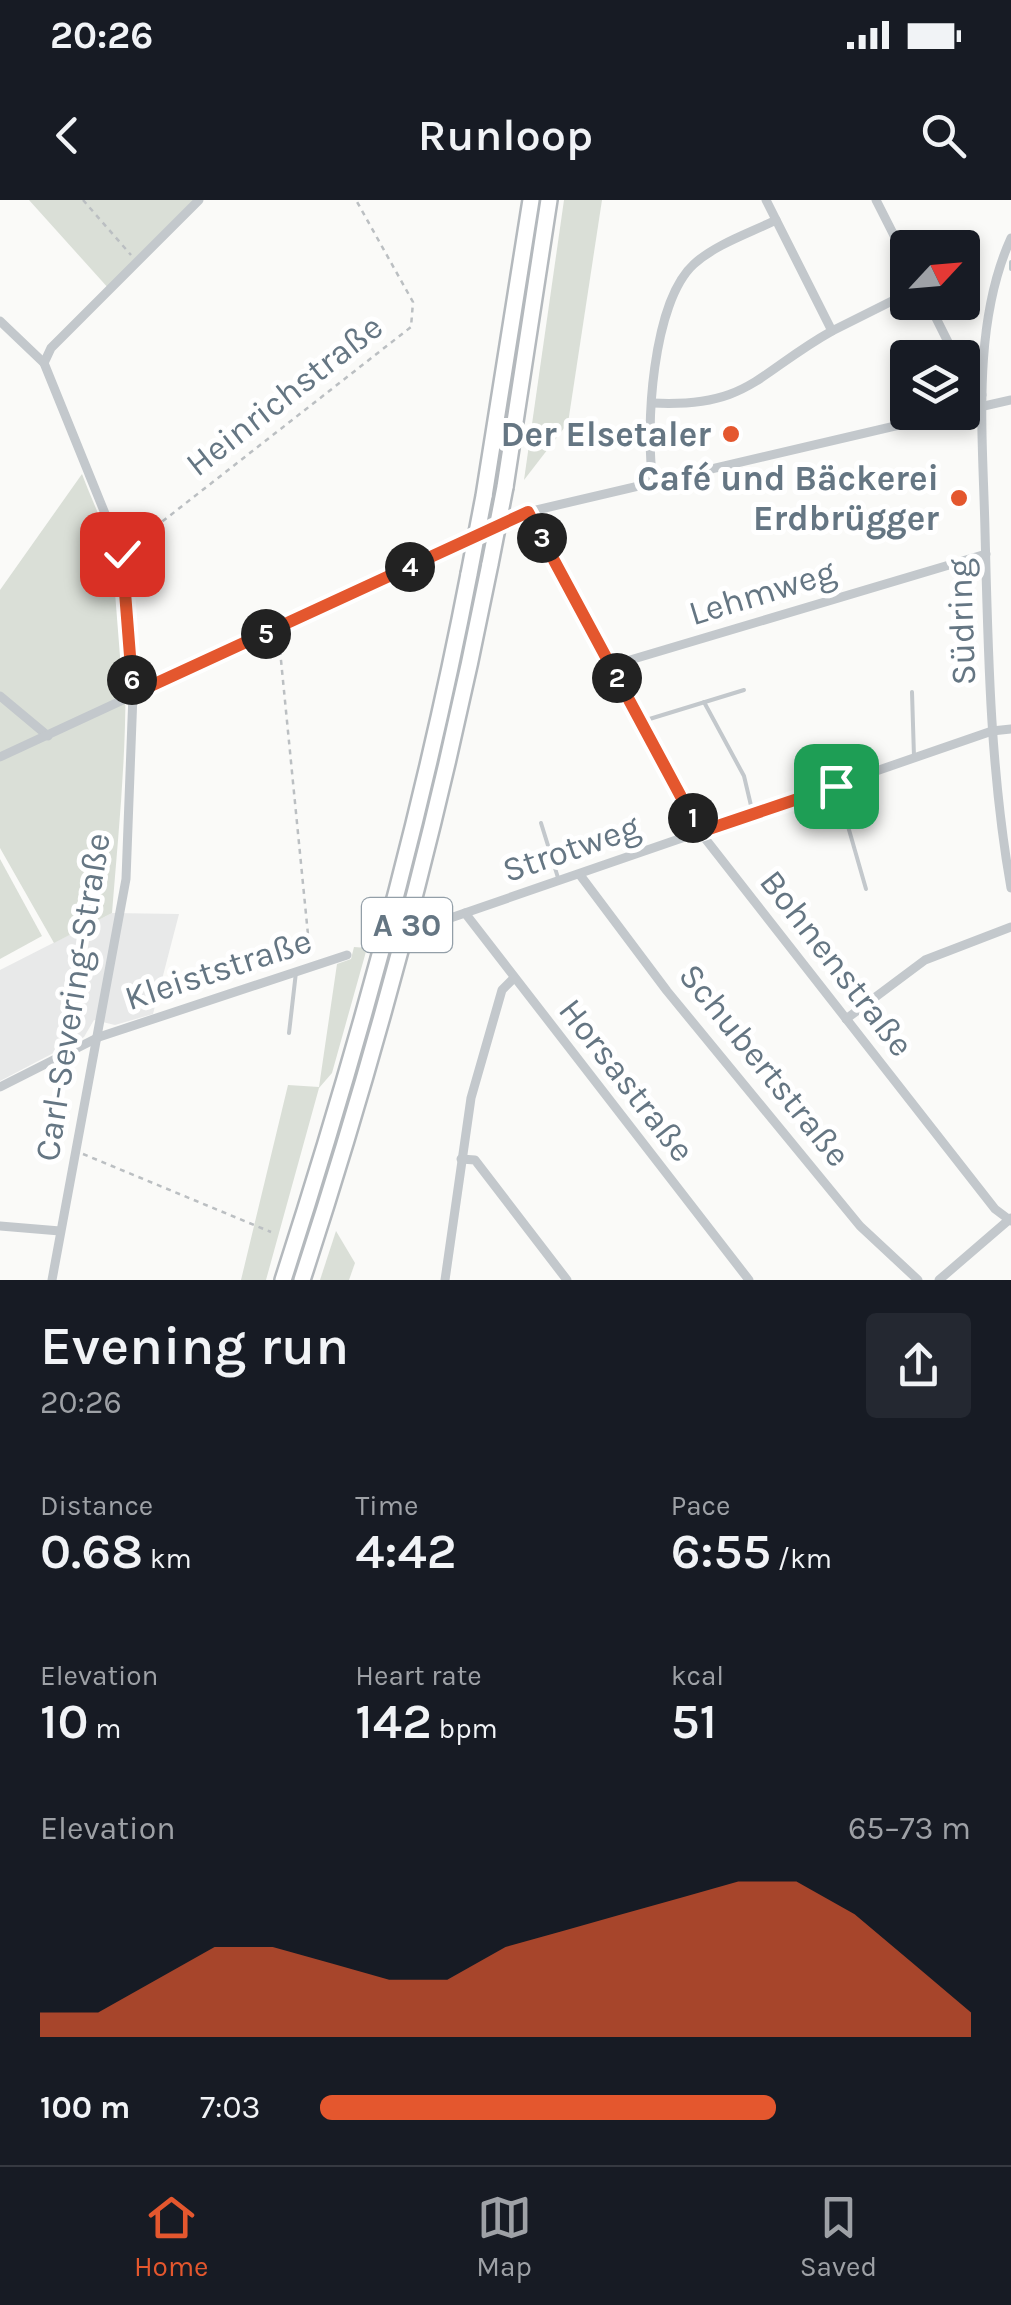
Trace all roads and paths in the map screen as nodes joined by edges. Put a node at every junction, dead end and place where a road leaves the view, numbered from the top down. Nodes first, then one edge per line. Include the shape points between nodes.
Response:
1 (83, 200) edge
2 (199, 200) edge
3 (356, 200) edge
4 (531, 200) edge
5 (548, 200) edge
6 (766, 200) edge
7 (876, 200) edge
8 (776, 220) junction
9 (891, 230) edge
10 (1011, 238) edge
11 (137, 262) junction
12 (890, 302) edge
13 (0, 321) edge
14 (832, 331) junction
15 (44, 364) junction
16 (980, 397) edge
17 (982, 400) junction
18 (1011, 400) edge
19 (652, 403) junction
20 (890, 427) edge
21 (654, 482) junction
22 (528, 512) junction
23 (122, 554) junction
24 (986, 554) junction
25 (278, 628) junction
26 (610, 666) junction
27 (744, 690) dead end
28 (912, 692) dead end
29 (133, 694) junction
30 (0, 696) edge
31 (704, 702) junction
32 (640, 722) junction
33 (1011, 729) edge
34 (992, 731) junction
35 (48, 736) junction
36 (0, 757) edge
37 (914, 759) junction
38 (836, 786) junction
39 (753, 814) junction
40 (541, 823) dead end
41 (700, 832) junction
42 (580, 875) junction
43 (560, 882) junction
44 (1011, 888) edge
45 (866, 889) dead end
46 (465, 913) junction
47 (433, 924) dead end
48 (1011, 927) edge
49 (346, 955) dead end
50 (311, 967) junction
51 (296, 972) junction
52 (513, 979) junction
53 (846, 1019) junction
54 (290, 1034) dead end
55 (98, 1038) junction
56 (0, 1088) edge
57 (76, 1152) junction
58 (461, 1159) junction
59 (1010, 1220) edge
60 (0, 1226) edge
61 (60, 1231) junction
62 (271, 1232) dead end
63 (52, 1280) edge
64 (282, 1280) edge
65 (302, 1280) edge
66 (445, 1280) edge
67 (567, 1280) edge
68 (749, 1280) edge
69 (918, 1280) edge
70 (938, 1280) edge

1 - 11 path
2 - 11 street
3 - 23 path, Heinrichstraße via 413,302 412,327
4 - 64 highway, A 30, bridge via 484,496 415,824
5 - 65 highway, A 30, bridge via 505,486 434,822 377,1038
6 - 8 street
7 - 9 street
8 - 14 street
8 - 19 street via 707,254 680,280 666,311
10 - 17 street, Südring via 994,274
11 - 15 street via 51,348
12 - 14 street
13 - 15 street
14 - 19 street via 744,392 709,403
15 - 23 street, Carl-Severing-Straße
16 - 17 street
17 - 18 street
17 - 24 street, Südring
19 - 21 street
20 - 21 street
21 - 22 street
22 - 25 street
22 - 26 street, Bohnenstraße
23 - 29 street, Carl-Severing-Straße
24 - 26 street, Lehmweg
24 - 34 street, Südring
25 - 29 street
25 - 50 path
26 - 32 street, Bohnenstraße
27 - 31 lane
28 - 37 lane
29 - 35 street
29 - 55 street, Carl-Severing-Straße via 126,879
30 - 35 street
31 - 32 lane
31 - 39 lane via 744,776
32 - 41 street, Bohnenstraße
33 - 34 street, Strotweg
34 - 37 street, Strotweg
34 - 44 street, Südring
35 - 36 street
37 - 38 street, Strotweg
38 - 39 street, Strotweg
38 - 45 lane
39 - 41 street, Strotweg
40 - 43 lane
41 - 42 street, Strotweg
41 - 53 street, Bohnenstraße
42 - 43 street, Strotweg
42 - 69 street, Schubertstraße via 860,1226
43 - 46 street, Strotweg
46 - 47 street, Strotweg
46 - 52 street, Horsastraße
48 - 53 street via 924,960
49 - 50 street, Kleiststraße
50 - 51 street, Kleiststraße
51 - 54 lane
51 - 55 street, Kleiststraße
52 - 58 street via 502,990
52 - 68 street, Horsastraße
53 - 59 street, Bohnenstraße
55 - 56 street, Kleiststraße
55 - 57 street, Carl-Severing-Straße
57 - 61 street, Carl-Severing-Straße
57 - 62 path
58 - 66 street
58 - 67 street via 475,1160
59 - 70 street
60 - 61 street
61 - 63 street, Carl-Severing-Straße

